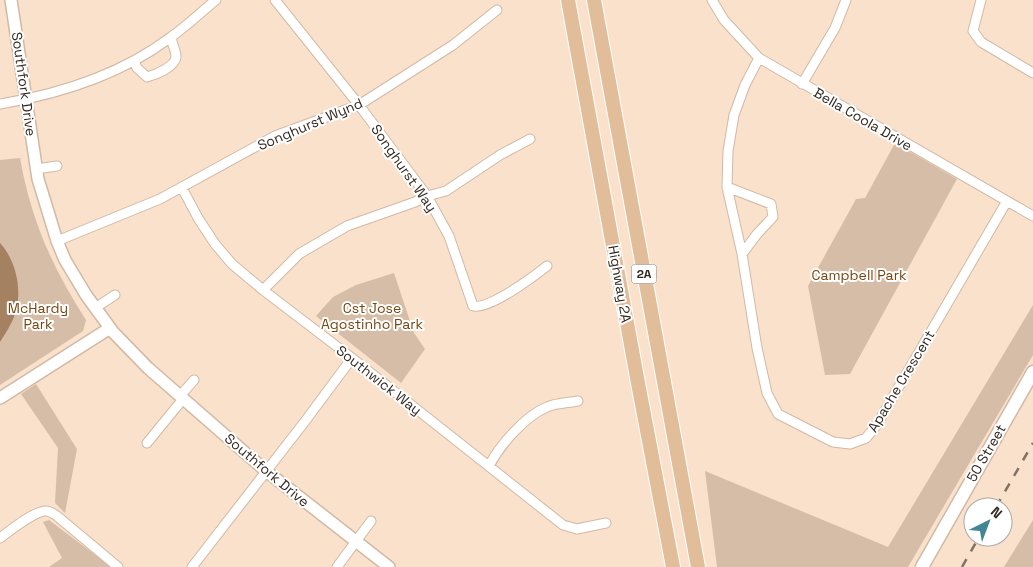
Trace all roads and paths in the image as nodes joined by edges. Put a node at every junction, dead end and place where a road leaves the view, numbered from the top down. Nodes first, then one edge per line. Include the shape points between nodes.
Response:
1 (11, 0) edge
2 (216, 0) edge
3 (275, 0) edge
4 (568, 0) edge
5 (594, 0) edge
6 (712, 0) edge
7 (846, 0) edge
8 (980, 0) edge
9 (497, 10) dead end
10 (171, 38) junction
11 (759, 58) junction
12 (134, 61) junction
13 (1033, 73) edge
14 (802, 84) junction
15 (25, 100) junction
16 (0, 104) edge
17 (358, 105) junction
18 (530, 139) dead end
19 (57, 166) dead end
20 (36, 168) junction
21 (727, 187) junction
22 (182, 188) junction
23 (427, 196) junction
24 (1007, 201) junction
25 (1033, 216) edge
26 (57, 241) junction
27 (742, 254) junction
28 (546, 266) dead end
29 (263, 290) junction
30 (114, 295) dead end
31 (95, 308) junction
32 (110, 328) junction
33 (352, 358) junction
34 (1033, 372) edge
35 (194, 380) dead end
36 (182, 397) junction
37 (0, 398) edge
38 (578, 401) dead end
39 (146, 443) dead end
40 (489, 466) junction
41 (266, 471) junction
42 (371, 521) dead end
43 (606, 523) dead end
44 (940, 535) junction
45 (0, 538) edge
46 (356, 541) junction
47 (118, 567) edge
48 (192, 567) edge
49 (336, 567) edge
50 (389, 567) edge
51 (673, 567) edge
52 (698, 567) edge
53 (916, 567) edge
54 (922, 567) edge

1 - 15 street, Southfork Drive
2 - 10 street
3 - 17 street, Songhurst Way
4 - 51 main road, Highway 2A / 2A
5 - 52 main road, Highway 2A / 2A
6 - 11 street, Bella Coola Drive via 724,20
7 - 14 street
8 - 13 street via 973,32 982,42
9 - 17 street, Songhurst Wynd via 453,45
10 - 12 street
10 - 12 street via 176,58 165,70 147,77
11 - 14 street, Bella Coola Drive
11 - 21 street, Apache Crescent via 734,115
12 - 15 street via 83,82
14 - 24 street, Bella Coola Drive
15 - 16 street
15 - 20 street, Southfork Drive
17 - 22 street, Songhurst Wynd via 275,136
17 - 23 street, Songhurst Way
18 - 23 street via 446,191
19 - 20 street
20 - 26 street, Southfork Drive
21 - 27 street, Apache Crescent
21 - 27 street via 771,204 773,217
22 - 26 street, Songhurst Wynd
22 - 29 street, Southwick Way via 215,244 232,264
23 - 28 street, Songhurst Way via 448,236 473,306 479,308 509,293
23 - 29 street via 347,226 300,254
24 - 25 street, Bella Coola Drive
24 - 27 street, Apache Crescent via 876,426 866,438 850,444 833,442 778,414 767,393
26 - 31 street, Southfork Drive
29 - 33 street, Southwick Way
30 - 31 street
31 - 32 street, Southfork Drive
32 - 36 street, Southfork Drive via 135,356
32 - 37 street
33 - 40 street, Southwick Way
33 - 41 street
34 - 44 main road, 50 Street
35 - 36 street
36 - 39 street
36 - 41 street, Southfork Drive
38 - 40 street via 547,406 530,416
40 - 43 street, Southwick Way via 563,525 577,529
41 - 46 street, Southfork Drive
41 - 48 street
42 - 46 street
44 - 53 main road, 50 Street
44 - 54 main road, 50 Street
45 - 47 street via 35,514 49,511
46 - 49 street
46 - 50 street, Southfork Drive

